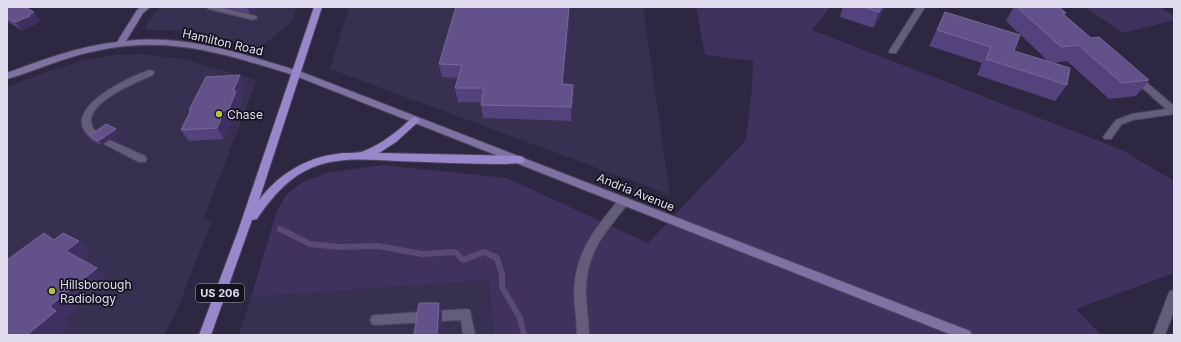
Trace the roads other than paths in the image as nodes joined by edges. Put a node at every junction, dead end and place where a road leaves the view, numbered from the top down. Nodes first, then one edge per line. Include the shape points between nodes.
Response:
1 (146, 7) edge
2 (211, 7) edge
3 (318, 7) edge
4 (921, 7) edge
5 (253, 18) dead end
6 (120, 43) junction
7 (893, 51) dead end
8 (150, 73) dead end
9 (296, 73) junction
10 (1130, 73) edge
11 (7, 76) edge
12 (1174, 111) edge
13 (415, 120) junction
14 (97, 137) edge
15 (1108, 137) dead end
16 (107, 142) dead end
17 (365, 155) junction
18 (142, 159) dead end
19 (520, 160) junction
20 (624, 201) junction
21 (243, 231) junction
22 (1174, 295) edge
23 (376, 320) dead end
24 (205, 335) edge
25 (469, 335) edge
26 (583, 335) edge
27 (966, 335) edge
28 (1159, 335) edge

1 - 6 street
2 - 5 lane
3 - 9 main road, US 206
4 - 7 lane
6 - 9 street, Hamilton Road via 150,41 198,46
6 - 11 street, Hamilton Road via 70,54
8 - 14 lane via 124,84 98,102 89,113 86,122 88,130
9 - 13 street, Andria Avenue
9 - 21 main road, US 206
10 - 12 lane
12 - 15 lane via 1132,117 1119,122
13 - 17 main road via 402,134
13 - 19 street, Andria Avenue
16 - 18 lane
17 - 19 main road via 476,161
17 - 21 main road via 317,162 284,179 260,204
19 - 20 street, Andria Avenue
20 - 26 lane via 593,239 585,255 580,292
20 - 27 street, Andria Avenue
21 - 24 main road, US 206
22 - 28 lane
23 - 25 lane via 466,314

